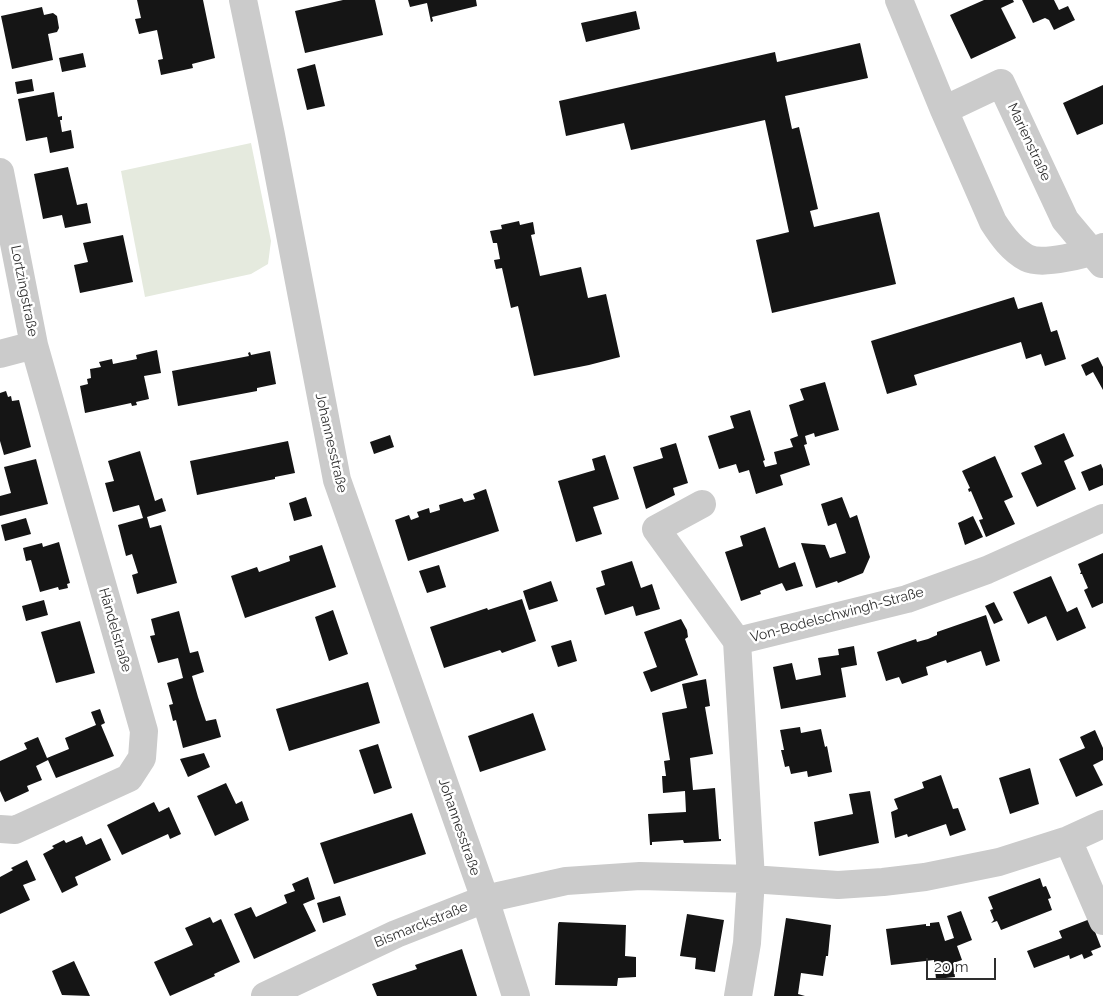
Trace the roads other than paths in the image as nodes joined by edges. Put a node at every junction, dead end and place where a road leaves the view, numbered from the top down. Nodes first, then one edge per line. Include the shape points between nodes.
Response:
1 (243, 0) edge
2 (899, 0) edge
3 (944, 110) junction
4 (0, 172) edge
5 (1100, 255) edge
6 (34, 346) junction
7 (0, 354) edge
8 (702, 504) dead end
9 (1103, 518) edge
10 (737, 641) junction
11 (1103, 824) edge
12 (0, 829) edge
13 (1068, 840) junction
14 (751, 879) junction
15 (485, 899) junction
16 (1103, 921) edge
17 (265, 996) edge
18 (516, 996) edge
19 (738, 996) edge

1 - 15 street, Johannesstraße via 337,480
2 - 3 street, Marienstraße
3 - 5 street, Marienstraße via 1003,239 1029,259 1058,260
3 - 5 street, Marienstraße via 1001,83 1065,220
4 - 6 street, Lortzingstraße
6 - 7 street, Lortzingstraße
6 - 12 street, Händelstraße via 144,731 142,758 129,778 15,830
8 - 10 street, Von-Bodelschwingh-Straße via 656,529
9 - 10 street, Von-Bodelschwingh-Straße via 987,570 907,599
10 - 14 street, Von-Bodelschwingh-Straße
11 - 13 street
13 - 14 street via 999,862 925,877 838,885
13 - 16 street
14 - 15 street via 640,876 566,882
14 - 19 street, Von-Bodelschwingh-Straße via 748,943
15 - 17 street, Bismarckstraße via 396,934
15 - 18 street, Bismarckstraße

